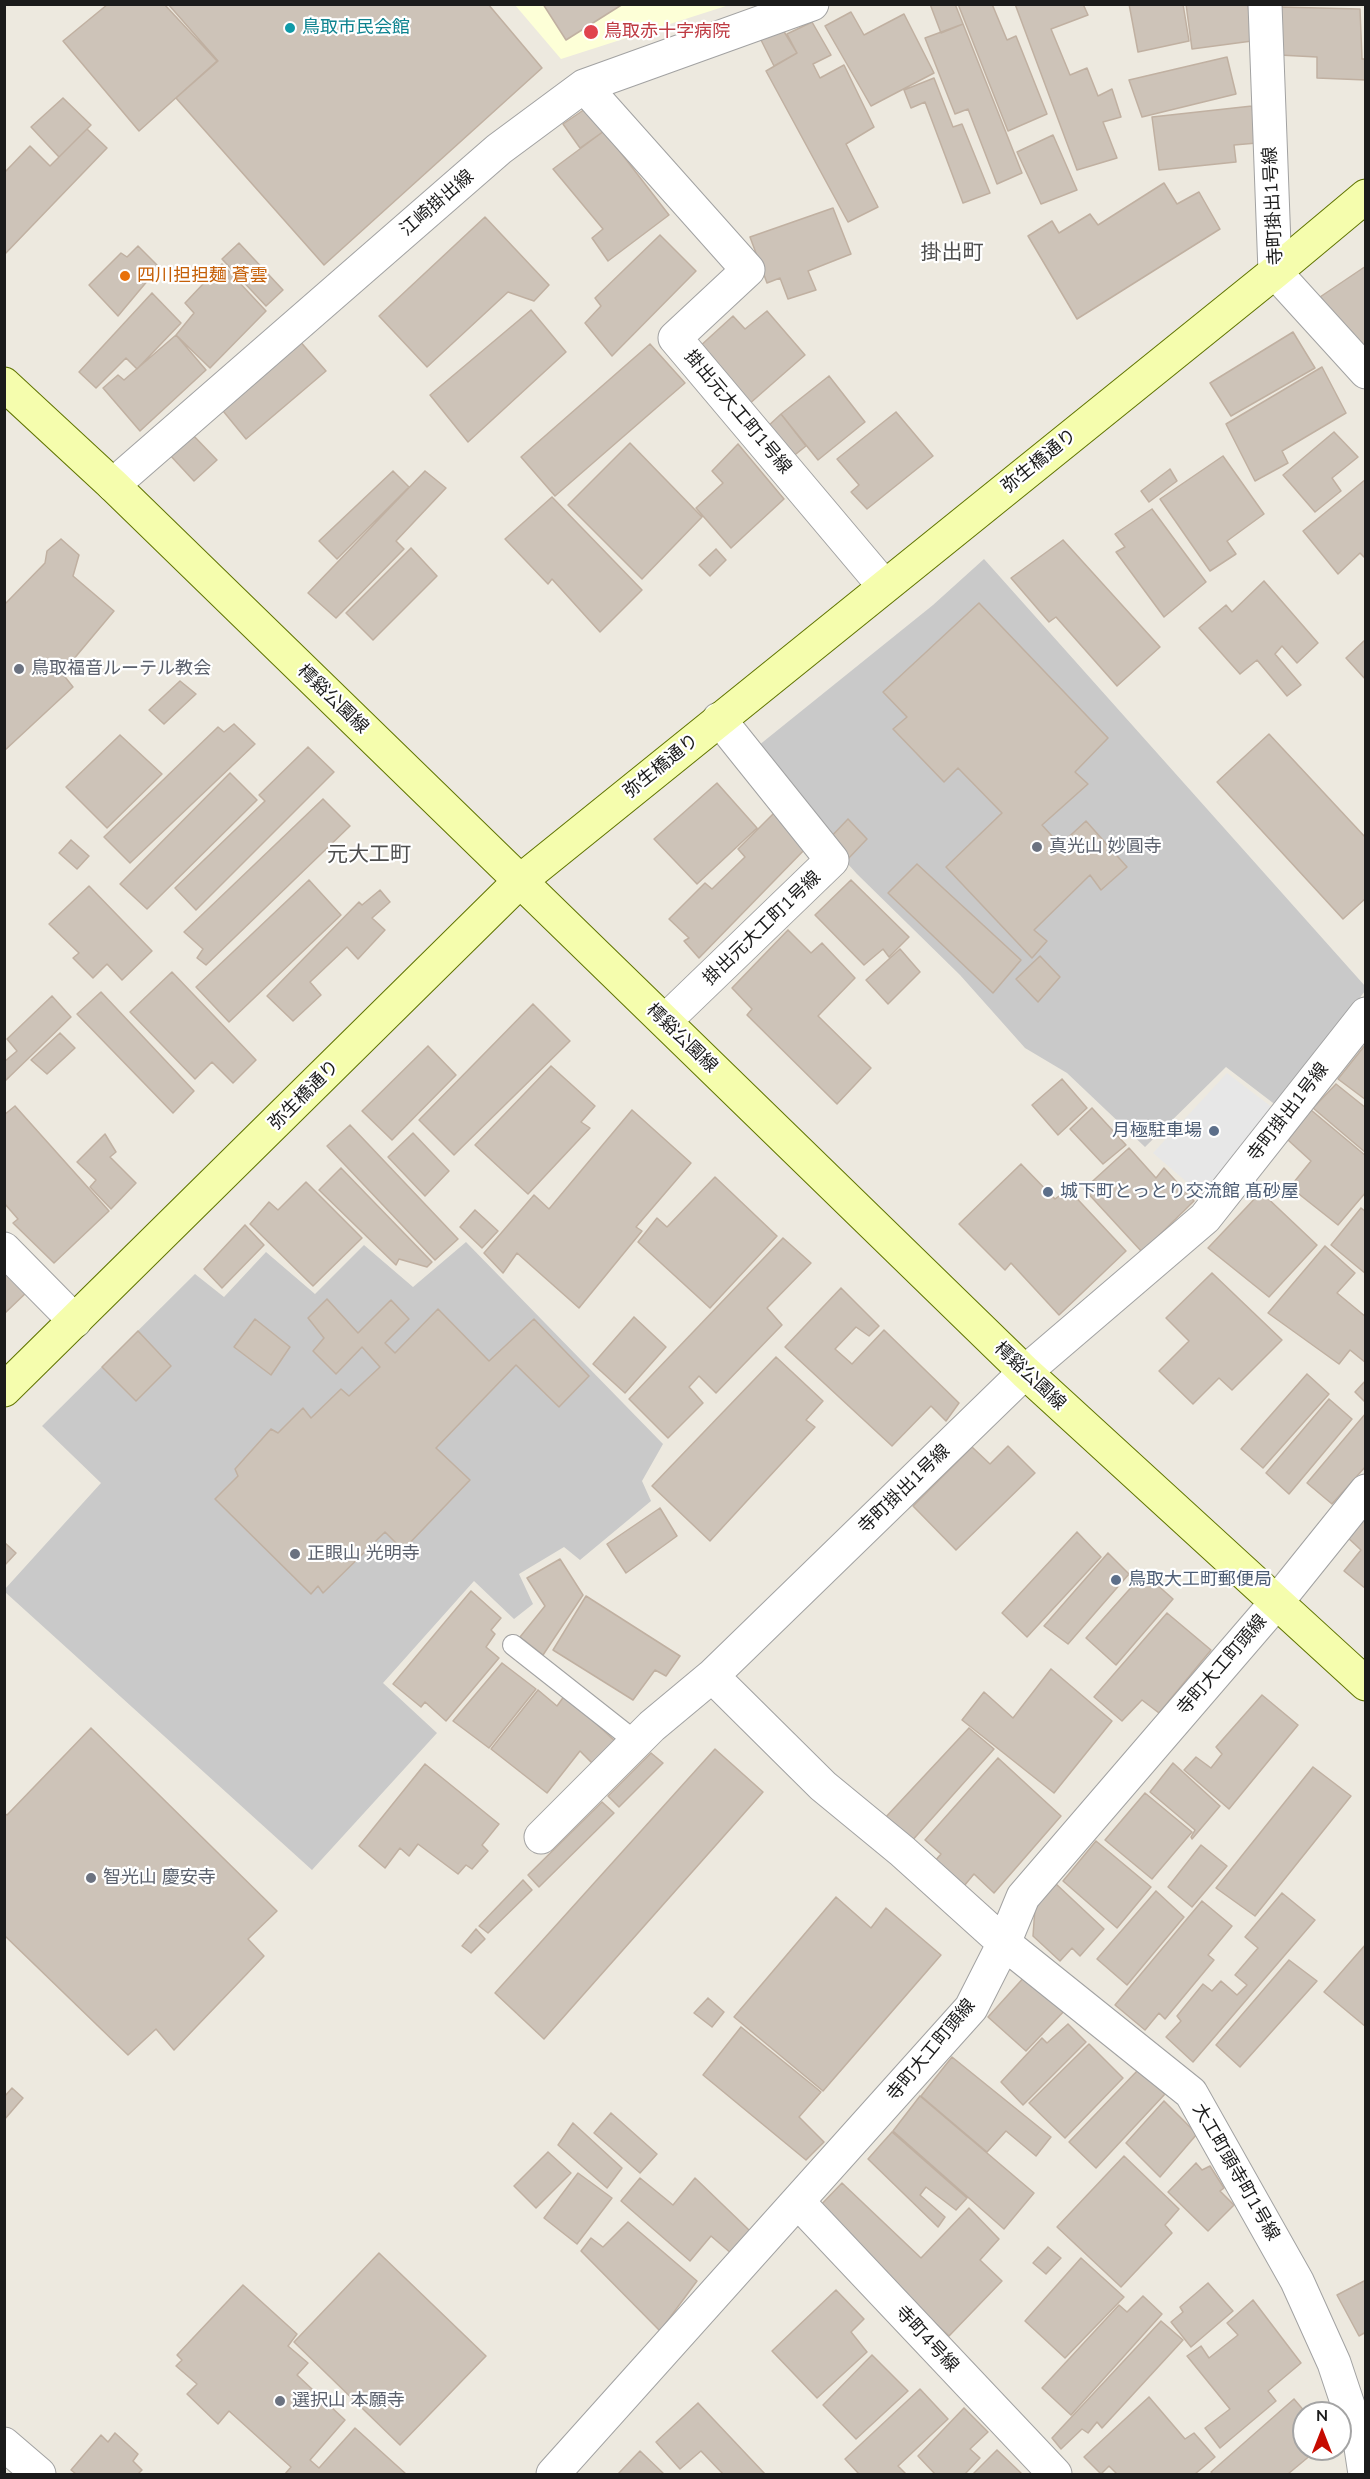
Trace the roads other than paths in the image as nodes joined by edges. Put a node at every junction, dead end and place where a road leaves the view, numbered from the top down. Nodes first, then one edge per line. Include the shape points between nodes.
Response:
1 (812, 4) edge
2 (1265, 4) edge
3 (584, 86) junction
4 (1365, 196) edge
5 (1275, 272) junction
6 (1365, 372) edge
7 (4, 384) edge
8 (113, 485) junction
9 (884, 586) junction
10 (718, 720) junction
11 (520, 880) junction
12 (1365, 1014) edge
13 (665, 1021) junction
14 (4, 1249) edge
15 (75, 1321) junction
16 (1025, 1372) junction
17 (4, 1390) edge
18 (1365, 1491) edge
19 (1276, 1603) junction
20 (513, 1645) dead end
21 (711, 1676) junction
22 (1365, 1684) edge
23 (636, 1742) junction
24 (541, 1837) dead end
25 (1004, 1943) junction
26 (799, 2203) junction
27 (4, 2444) edge
28 (39, 2475) edge
29 (554, 2475) edge
30 (1055, 2475) edge
31 (1365, 2475) edge

1 - 3 street, 江崎掛出線
2 - 5 street, 寺町掛出1号線
3 - 8 street, 江崎掛出線 via 499,149
3 - 9 street, 掛出元大工町1号線 via 748,270 675,338
4 - 5 main road, 弥生橋通り
5 - 6 street, 寺町掛出1号線
5 - 9 main road, 弥生橋通り
7 - 8 main road, 樗谿公園線
8 - 11 main road, 樗谿公園線
9 - 10 main road, 弥生橋通り
10 - 11 main road, 弥生橋通り
10 - 13 street, 掛出元大工町1号線 via 832,860
11 - 13 main road, 樗谿公園線
11 - 15 main road, 弥生橋通り
12 - 16 street, 寺町掛出1号線 via 1205,1218
13 - 16 main road, 樗谿公園線
14 - 15 street
15 - 17 main road, 弥生橋通り
16 - 19 main road, 樗谿公園線
16 - 21 street, 寺町掛出1号線
18 - 19 street, 寺町大工町頭線
19 - 22 main road, 樗谿公園線
19 - 25 street, 寺町大工町頭線 via 1023,1896
20 - 23 lane
21 - 23 street, 寺町掛出1号線
21 - 25 street via 823,1786
23 - 24 street, 寺町掛出1号線
25 - 26 street, 寺町大工町頭線 via 971,2008
25 - 31 street, 大工町頭寺町1号線 via 1191,2093 1298,2281 1334,2362 1360,2441
26 - 29 street, 寺町大工町頭線
26 - 30 street, 寺町4号線
27 - 28 street

